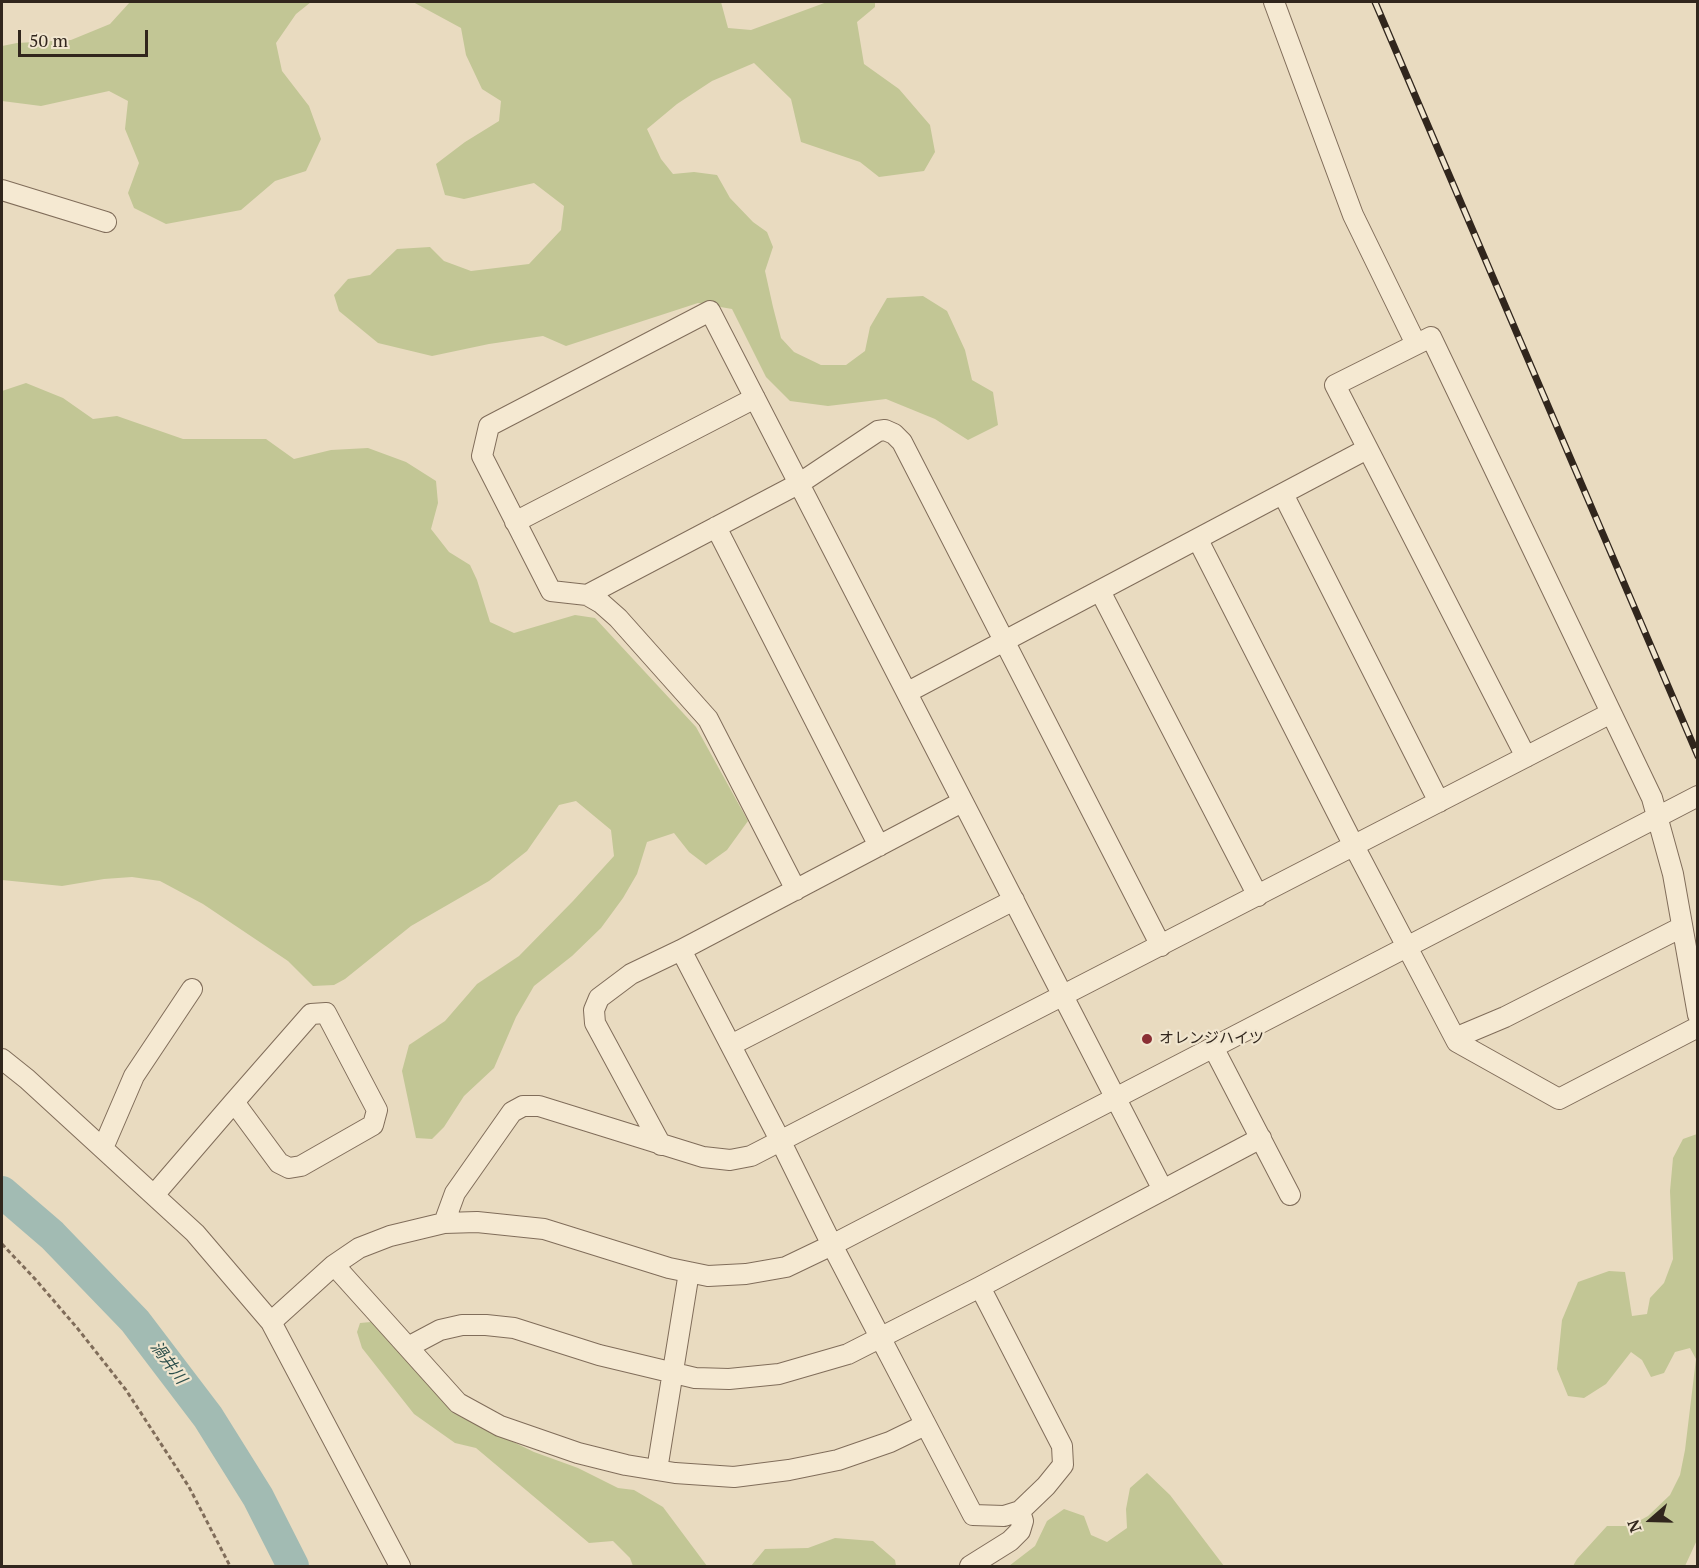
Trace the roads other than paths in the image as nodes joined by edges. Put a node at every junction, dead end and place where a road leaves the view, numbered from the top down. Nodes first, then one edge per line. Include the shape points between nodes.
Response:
1 (1274, 2) edge
2 (2, 190) edge
3 (106, 222) dead end
4 (1416, 344) junction
5 (755, 398) junction
6 (1367, 449) junction
7 (800, 483) junction
8 (1283, 494) junction
9 (515, 522) junction
10 (716, 527) junction
11 (1198, 540) junction
12 (1100, 591) junction
13 (587, 595) junction
14 (1005, 641) junction
15 (908, 692) junction
16 (1611, 713) junction
17 (1526, 758) junction
18 (1698, 796) edge
19 (962, 802) junction
20 (1439, 802) junction
21 (1658, 816) junction
22 (879, 846) junction
23 (1354, 846) junction
24 (796, 890) junction
25 (1258, 896) junction
26 (1014, 900) junction
27 (1682, 927) junction
28 (1161, 946) junction
29 (1407, 947) junction
30 (681, 950) junction
31 (192, 989) dead end
32 (1064, 996) junction
33 (1698, 1015) edge
34 (1698, 1027) edge
35 (1455, 1038) junction
36 (731, 1045) junction
37 (1213, 1047) junction
38 (2, 1059) edge
39 (1117, 1097) junction
40 (234, 1102) junction
41 (1261, 1138) junction
42 (781, 1142) junction
43 (661, 1145) junction
44 (103, 1148) junction
45 (1163, 1190) junction
46 (154, 1195) junction
47 (1290, 1195) dead end
48 (444, 1223) junction
49 (832, 1245) junction
50 (334, 1265) junction
51 (689, 1272) junction
52 (980, 1287) junction
53 (271, 1322) junction
54 (880, 1338) junction
55 (408, 1347) junction
56 (672, 1373) junction
57 (925, 1425) junction
58 (657, 1470) junction
59 (1020, 1511) junction
60 (400, 1566) edge
61 (970, 1566) edge

1 - 4 street via 1353,215
2 - 3 street
4 - 6 street via 1335,385
4 - 16 street via 1431,337
5 - 7 street
5 - 9 street
5 - 9 street via 710,311 489,426 482,456
6 - 8 street
6 - 17 street
7 - 10 street
7 - 14 street via 878,431 894,434 902,442
7 - 15 street
8 - 11 street
8 - 20 street
9 - 13 street via 551,591
10 - 13 street
10 - 22 street
11 - 12 street
11 - 23 street
12 - 14 street
12 - 25 street
13 - 24 street via 618,618 708,719
14 - 15 street
14 - 28 street
15 - 19 street
16 - 17 street
16 - 21 street
17 - 20 street
18 - 21 street
19 - 22 street
19 - 26 street
20 - 23 street
21 - 27 street
21 - 29 street
22 - 24 street
23 - 25 street
23 - 29 street
24 - 30 street
25 - 28 street
26 - 32 street
26 - 36 street
27 - 33 street
27 - 35 street via 1505,1017
28 - 32 street
29 - 35 street
29 - 37 street
30 - 36 street
30 - 43 street via 631,974 599,998 594,1010 595,1023
31 - 44 street via 135,1076
32 - 39 street
32 - 42 street
34 - 35 street via 1559,1099
36 - 42 street
37 - 39 street
37 - 41 street
38 - 44 street
39 - 45 street
39 - 49 street
40 - 40 street via 311,1014 326,1013 377,1110 373,1125 301,1166 289,1168 279,1163
40 - 46 street
41 - 45 street
41 - 47 street
42 - 43 street via 751,1156 730,1160
42 - 49 street
43 - 48 street via 539,1106 523,1106 512,1112 455,1192
44 - 46 street
45 - 52 street
46 - 53 street via 195,1233
48 - 50 street via 390,1236 359,1248
48 - 51 street via 544,1229
49 - 51 street via 776,1269 708,1276
49 - 54 street
50 - 53 street
50 - 55 street
51 - 56 street
52 - 54 street
52 - 59 street via 1062,1446 1063,1465
53 - 60 street
54 - 56 street via 848,1354 779,1374 729,1379
54 - 57 street
55 - 56 street via 440,1330 486,1325 514,1328
55 - 58 street via 459,1403 500,1426 578,1453
56 - 58 street
57 - 58 street via 838,1460 789,1470 734,1477
57 - 59 street via 973,1515 1004,1516
59 - 61 street via 1020,1531

